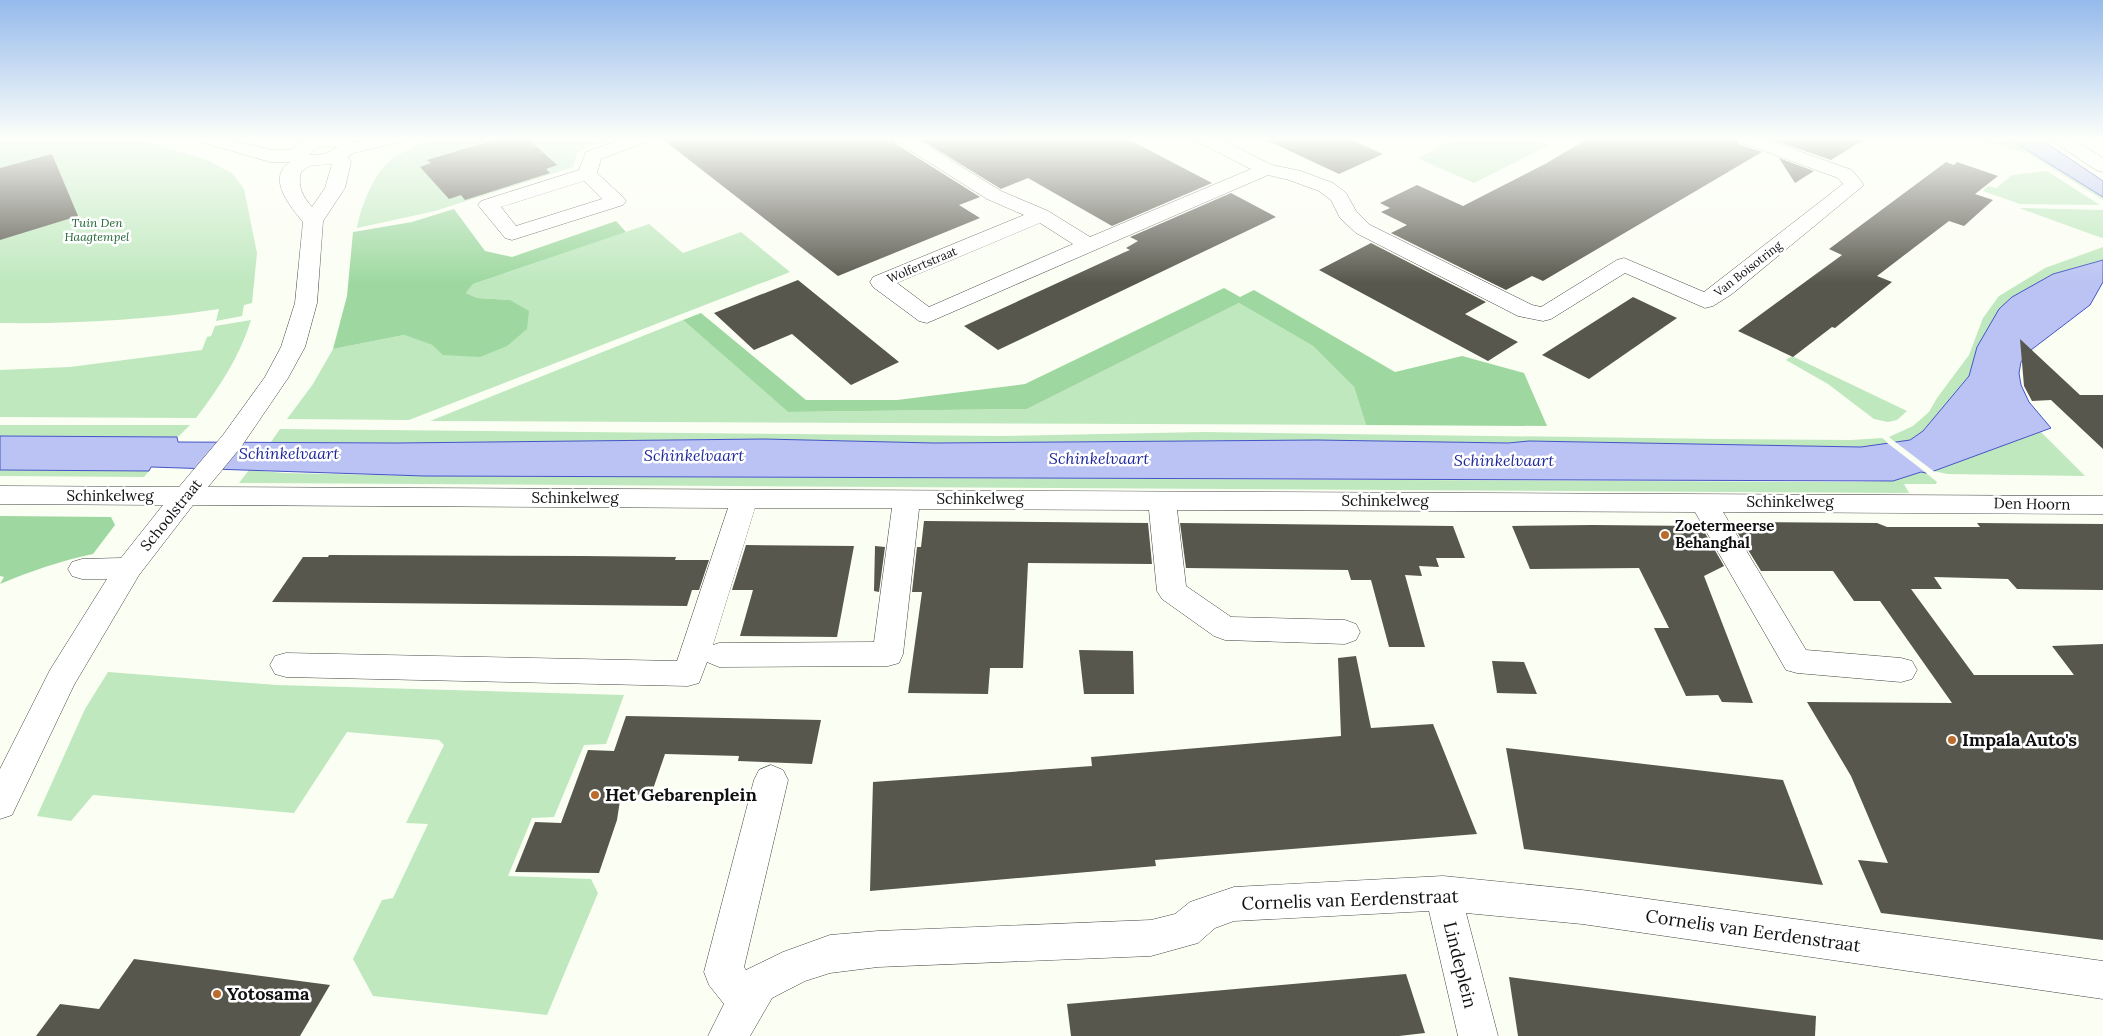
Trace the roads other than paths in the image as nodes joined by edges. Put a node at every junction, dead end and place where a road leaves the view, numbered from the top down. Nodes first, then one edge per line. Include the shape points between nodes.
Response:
1 (289, 186) edge
2 (336, 186) edge
3 (548, 186) edge
4 (600, 186) edge
5 (980, 186) edge
6 (1226, 186) edge
7 (1326, 186) edge
8 (1852, 186) edge
9 (1041, 215) junction
10 (313, 221) junction
11 (1089, 245) junction
12 (195, 486) junction
13 (0, 495) edge
14 (745, 498) junction
15 (907, 499) junction
16 (1162, 500) junction
17 (1703, 502) junction
18 (1960, 503) joint
19 (2103, 505) edge
20 (129, 568) junction
21 (82, 569) dead end
22 (1345, 632) dead end
23 (719, 655) dead end
24 (286, 665) dead end
25 (1901, 670) dead end
26 (10, 763) edge
27 (771, 780) dead end
28 (0, 804) edge
29 (1443, 893) junction
30 (2103, 980) edge
31 (752, 993) junction
32 (728, 1036) edge
33 (1478, 1036) edge

1 - 10 street
2 - 10 street, Schoolstraat
3 - 4 street via 488,205 512,234 616,201
5 - 9 street
6 - 11 street, Wolfertstraat
7 - 8 street, Van Boisotring via 1339,197 1346,214 1363,229 1526,311 1543,314 1624,264 1705,301
9 - 11 street
9 - 11 street, Wolfertstraat via 881,282 927,316
10 - 12 street, Schoolstraat via 306,303 293,347 246,422
12 - 13 street, Schinkelweg
12 - 14 street, Schinkelweg
12 - 20 street, Schoolstraat
14 - 15 street, Schinkelweg
14 - 24 street via 688,674
15 - 16 street, Schinkelweg
15 - 23 street via 888,654
16 - 17 street, Schinkelweg
16 - 22 street via 1172,590 1225,628
17 - 18 street, Schinkelweg
17 - 25 street via 1797,661
18 - 19 street, Den Hoorn
20 - 21 street
20 - 26 street, Schoolstraat
26 - 28 street, Schoolstraat
27 - 31 street via 724,972
29 - 30 street, Cornelis van Eerdenstraat via 1582,907
29 - 31 street, Cornelis van Eerdenstraat via 1234,904 1203,914 1185,930 1151,938 857,950 830,954 797,965
29 - 33 street, Lindeplein
31 - 32 street

